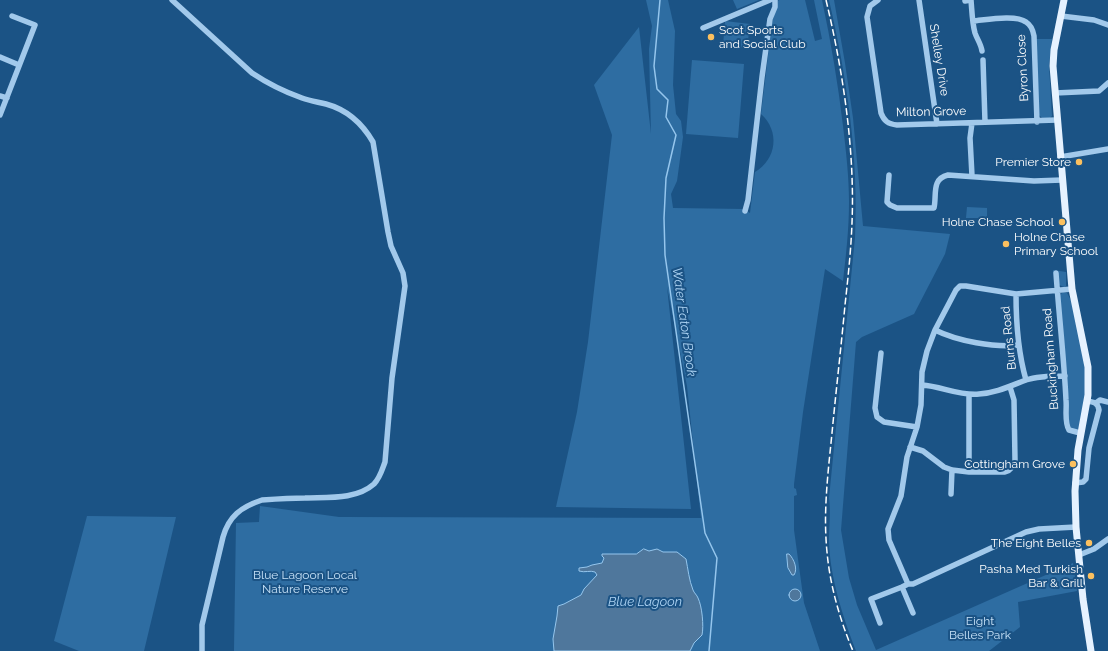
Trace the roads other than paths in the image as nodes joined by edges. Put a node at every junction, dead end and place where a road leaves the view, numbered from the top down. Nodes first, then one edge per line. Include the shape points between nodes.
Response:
1 (172, 0) edge
2 (770, 0) edge
3 (775, 0) edge
4 (878, 0) edge
5 (919, 0) edge
6 (1064, 0) edge
7 (965, 1) edge
8 (12, 16) dead end
9 (1061, 16) junction
10 (973, 21) junction
11 (1108, 25) edge
12 (703, 28) dead end
13 (982, 51) dead end
14 (0, 57) edge
15 (983, 60) dead end
16 (19, 65) junction
17 (1108, 83) edge
18 (1055, 94) junction
19 (0, 96) edge
20 (7, 98) junction
21 (0, 115) edge
22 (1057, 120) junction
23 (985, 122) junction
24 (1037, 122) junction
25 (972, 123) junction
26 (937, 124) junction
27 (1108, 149) edge
28 (1060, 157) junction
29 (889, 175) dead end
30 (972, 176) junction
31 (1062, 180) junction
32 (745, 212) dead end
33 (1056, 273) dead end
34 (1072, 289) junction
35 (1057, 291) junction
36 (1016, 294) junction
37 (935, 330) junction
38 (1019, 345) junction
39 (881, 353) dead end
40 (1065, 376) junction
41 (1026, 380) junction
42 (922, 385) junction
43 (1010, 387) junction
44 (969, 394) junction
45 (1087, 401) junction
46 (1108, 402) edge
47 (1096, 403) junction
48 (918, 427) junction
49 (1080, 433) junction
50 (910, 447) junction
51 (952, 470) junction
52 (969, 472) junction
53 (1075, 483) junction
54 (951, 494) dead end
55 (1076, 527) junction
56 (1108, 539) edge
57 (1079, 555) junction
58 (908, 584) junction
59 (902, 587) junction
60 (913, 614) dead end
61 (880, 623) dead end
62 (202, 651) edge
63 (1091, 651) edge

1 - 62 street via 252,73 300,97 341,109 356,119 366,131 373,142 391,246 403,273 405,286 392,378 385,462 381,474 375,483 356,493 262,500 252,503 230,519 222,537 206,605 202,625
2 - 12 street
3 - 32 street via 770,19
4 - 26 street, Milton Grove via 870,6 868,17 882,118 891,125
5 - 26 street, Shelley Drive
6 - 9 main road
7 - 10 street via 971,0
8 - 16 street via 35,26
9 - 11 street via 1094,20
9 - 18 main road via 1054,50
10 - 13 street
10 - 24 street, Byron Close via 1016,18 1030,25 1034,36
14 - 16 street
15 - 23 street
16 - 20 street
17 - 18 street via 1099,91
18 - 22 main road
19 - 20 street
20 - 21 street
22 - 24 street, Milton Grove
22 - 28 main road
23 - 24 street, Milton Grove
23 - 25 street, Milton Grove
25 - 26 street, Milton Grove
25 - 30 street
27 - 28 street
28 - 31 main road
29 - 30 street via 887,198 890,205 897,208 934,208 936,183 943,176
30 - 31 street via 1034,181
31 - 34 main road
33 - 35 street, Buckingham Road
34 - 35 street
34 - 45 main road via 1088,367
35 - 36 street
35 - 40 street, Buckingham Road
36 - 37 street via 960,286
36 - 38 street, Burns Road
37 - 38 street via 956,338 1003,346
37 - 42 street via 924,361
38 - 41 street, Burns Road
39 - 48 street via 875,408 877,417 884,422
40 - 41 street
40 - 49 street, Buckingham Road via 1066,426 1069,430
41 - 43 street
42 - 44 street
42 - 48 street
43 - 44 street via 989,393
43 - 52 street via 1014,400 1014,465 1005,472
44 - 52 street
45 - 47 street
45 - 49 main road
46 - 47 street via 1100,400
47 - 53 street via 1099,410 1089,448 1086,479
48 - 50 street
49 - 53 main road
50 - 51 street via 923,451
50 - 58 street via 901,496 889,523 888,535
51 - 52 street
51 - 54 street
53 - 55 main road
55 - 57 main road
55 - 58 street via 1026,532 913,584
56 - 57 street
57 - 63 main road
58 - 59 street
59 - 60 street
59 - 61 street via 871,599

